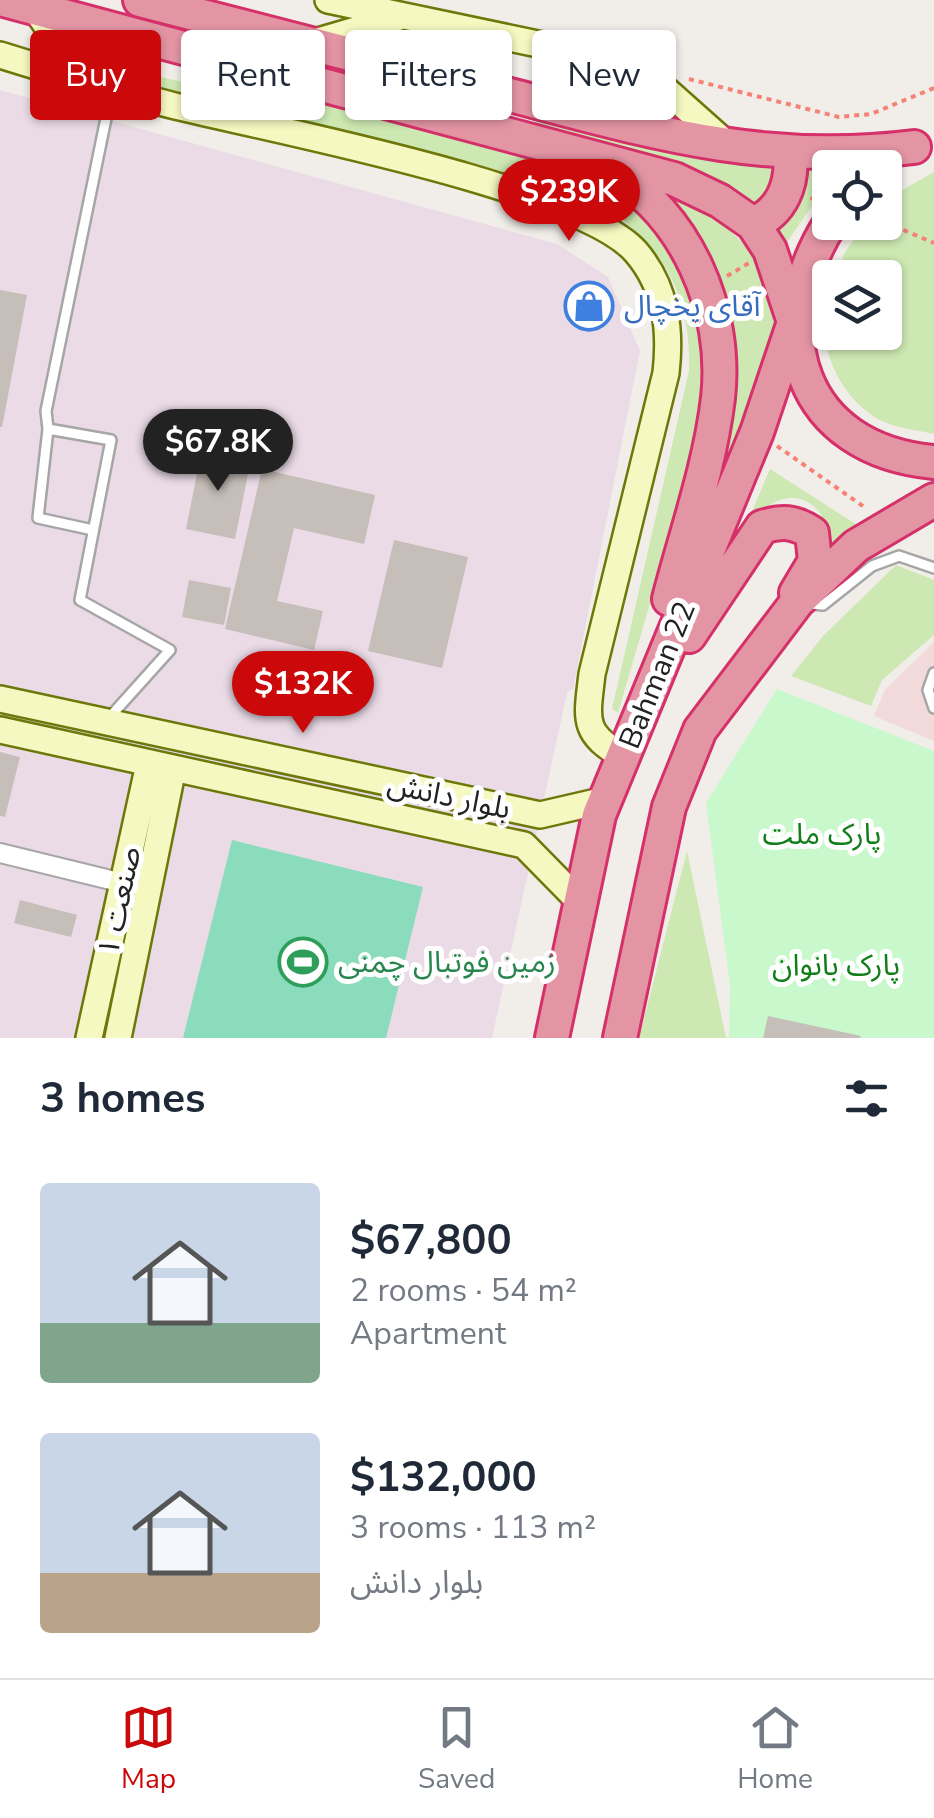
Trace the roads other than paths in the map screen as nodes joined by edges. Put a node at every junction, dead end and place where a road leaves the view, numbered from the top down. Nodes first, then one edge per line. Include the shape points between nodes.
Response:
1 (140, 0) edge
2 (328, 0) edge
3 (18, 3) edge
4 (402, 16) junction
5 (40, 30) edge
6 (124, 30) edge
7 (255, 30) edge
8 (325, 39) edge
9 (161, 40) edge
10 (325, 48) edge
11 (0, 55) edge
12 (30, 64) edge
13 (161, 102) edge
14 (106, 120) edge
15 (924, 144) edge
16 (729, 146) junction
17 (574, 150) junction
18 (790, 154) junction
19 (902, 156) edge
20 (752, 224) junction
21 (822, 240) edge
22 (794, 322) junction
23 (48, 429) junction
24 (934, 462) edge
25 (934, 500) edge
26 (93, 530) junction
27 (934, 568) edge
28 (798, 602) junction
29 (748, 663) junction
30 (934, 673) edge
31 (0, 698) edge
32 (934, 708) edge
33 (106, 721) junction
34 (0, 730) edge
35 (633, 731) junction
36 (99, 752) junction
37 (161, 766) junction
38 (605, 800) junction
39 (0, 852) edge
40 (123, 882) junction
41 (579, 901) junction
42 (89, 1038) edge
43 (118, 1038) edge
44 (552, 1038) edge
45 (620, 1038) edge

1 - 7 highway
2 - 4 street
3 - 5 street
3 - 6 highway
4 - 8 street
4 - 16 street via 638,65
9 - 17 highway
10 - 16 highway via 682,140
11 - 12 street
13 - 35 street via 482,182 553,206 634,250 665,306 670,340 586,719 598,742
14 - 23 lane via 46,412
15 - 18 highway via 848,155
15 - 19 highway
16 - 18 highway
17 - 20 highway via 674,178
17 - 35 highway via 659,206 687,245 716,341 718,393 710,444
18 - 20 highway via 787,188 775,210
20 - 22 highway via 770,250
21 - 22 highway, Bahman 22 via 802,282
22 - 24 highway via 802,366 822,410 897,459
22 - 35 highway, Bahman 22 via 757,432
23 - 26 lane via 38,518
23 - 26 lane via 111,440
25 - 28 highway, Bahman 22 via 856,546
26 - 33 lane via 80,600 170,650
27 - 28 lane via 900,556 872,566 823,606
28 - 29 highway, Bahman 22
29 - 35 highway via 815,561 812,532 798,524 762,528
29 - 45 highway, Bahman 22 via 700,730 669,807
30 - 32 lane via 928,690
31 - 33 street, بلوار دانش
33 - 36 street
33 - 38 street, بلوار دانش via 540,815
34 - 36 street, بلوار دانش
35 - 38 highway, Bahman 22
36 - 37 street, بلوار دانش
37 - 40 street, صنعت ۱
37 - 41 street, بلوار دانش via 524,845
37 - 43 street, صنعت ۱
38 - 41 highway, Bahman 22
39 - 40 street
40 - 42 street, صنعت ۱
41 - 44 highway, Bahman 22

